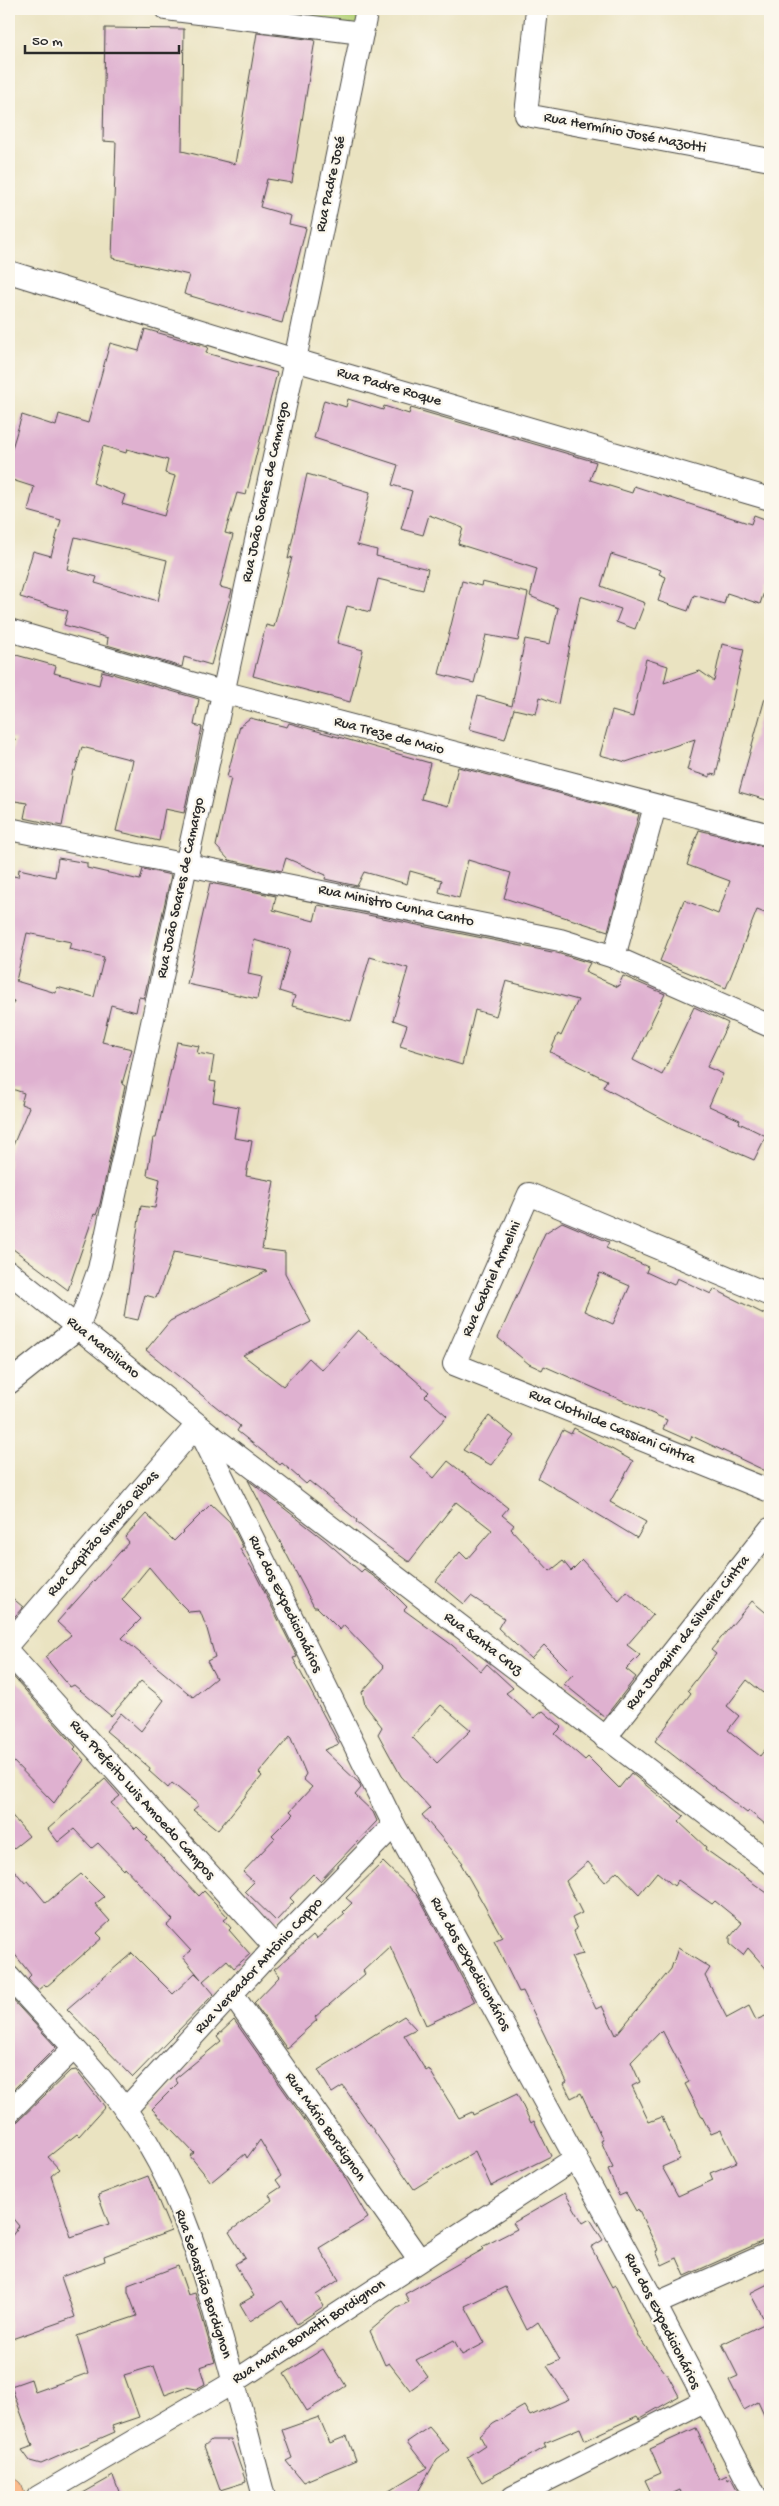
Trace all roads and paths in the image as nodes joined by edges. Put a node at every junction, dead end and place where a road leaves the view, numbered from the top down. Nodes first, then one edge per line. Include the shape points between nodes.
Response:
1 (166, 9) edge
2 (367, 9) edge
3 (537, 9) edge
4 (362, 33) junction
5 (770, 160) edge
6 (9, 272) edge
7 (295, 360) junction
8 (770, 499) edge
9 (9, 630) edge
10 (222, 692) junction
11 (655, 806) junction
12 (9, 829) edge
13 (770, 835) edge
14 (186, 863) junction
15 (614, 958) junction
16 (770, 1026) edge
17 (9, 1272) edge
18 (770, 1295) edge
19 (78, 1328) junction
20 (454, 1364) joint
21 (9, 1383) edge
22 (197, 1424) junction
23 (770, 1491) edge
24 (770, 1529) edge
25 (9, 1643) edge
26 (9, 1653) edge
27 (605, 1738) junction
28 (394, 1825) junction
29 (770, 1863) edge
30 (276, 1947) junction
31 (9, 1977) edge
32 (232, 1994) junction
33 (73, 2049) junction
34 (125, 2110) junction
35 (9, 2112) edge
36 (576, 2158) junction
37 (770, 2253) edge
38 (419, 2259) junction
39 (655, 2304) junction
40 (234, 2382) junction
41 (704, 2401) junction
42 (9, 2492) edge
43 (536, 2492) edge
44 (11, 2497) edge
45 (38, 2497) edge
46 (264, 2497) edge
47 (513, 2497) edge
48 (756, 2497) edge

1 - 4 street
2 - 4 street, Rua Padre José
3 - 5 street, Rua Hermínio José Mazotti via 526,115
4 - 7 street, Rua Padre José
6 - 7 street, Rua Padre Roque
7 - 8 street, Rua Padre Roque
7 - 10 street, Rua João Soares de Camargo
9 - 10 street, Rua Treze de Maio
10 - 11 street, Rua Treze de Maio
10 - 14 street, Rua João Soares de Camargo
11 - 13 street, Rua Treze de Maio
11 - 15 street
12 - 14 street, Rua Ministro Cunha Canto
14 - 15 street, Rua Ministro Cunha Canto via 560,940
14 - 19 street, Rua João Soares de Camargo via 99,1269
15 - 16 street, Rua Ministro Cunha Canto
17 - 19 street, Rua Marciliano
18 - 20 street, Rua Gabriel Armelini via 529,1194
19 - 21 street
19 - 22 street, Rua Marciliano
20 - 23 street, Rua Clothilde Cassiani Cintra
22 - 25 street, Rua Capitão Simeão Ribas
22 - 27 street, Rua Santa Cruz
22 - 28 street, Rua dos Expedicionários
24 - 27 street, Rua Joaquim da Silveira Cintra
26 - 30 street, Rua Prefeito Luis Amoedo Campos
27 - 29 street, Rua Santa Cruz
28 - 30 street, Rua Vereador Antônio Coppo
28 - 36 street, Rua dos Expedicionários
30 - 32 street, Rua Vereador Antônio Coppo
31 - 33 street, Rua Sebastião Bordignon
32 - 34 street, Rua Vereador Antônio Coppo
32 - 38 street, Rua Mário Bordignon
33 - 34 street, Rua Sebastião Bordignon
33 - 35 street
34 - 40 street, Rua Sebastião Bordignon via 158,2162 190,2233
36 - 38 street, Rua Maria Bonatti Bordignon
36 - 39 street, Rua dos Expedicionários
37 - 39 street
38 - 40 street, Rua Maria Bonatti Bordignon
39 - 41 street, Rua dos Expedicionários
40 - 45 street, Rua Maria Bonatti Bordignon
40 - 46 street, Rua Sebastião Bordignon
41 - 43 street
41 - 48 street, Rua dos Expedicionários
42 - 44 main road
43 - 47 street

